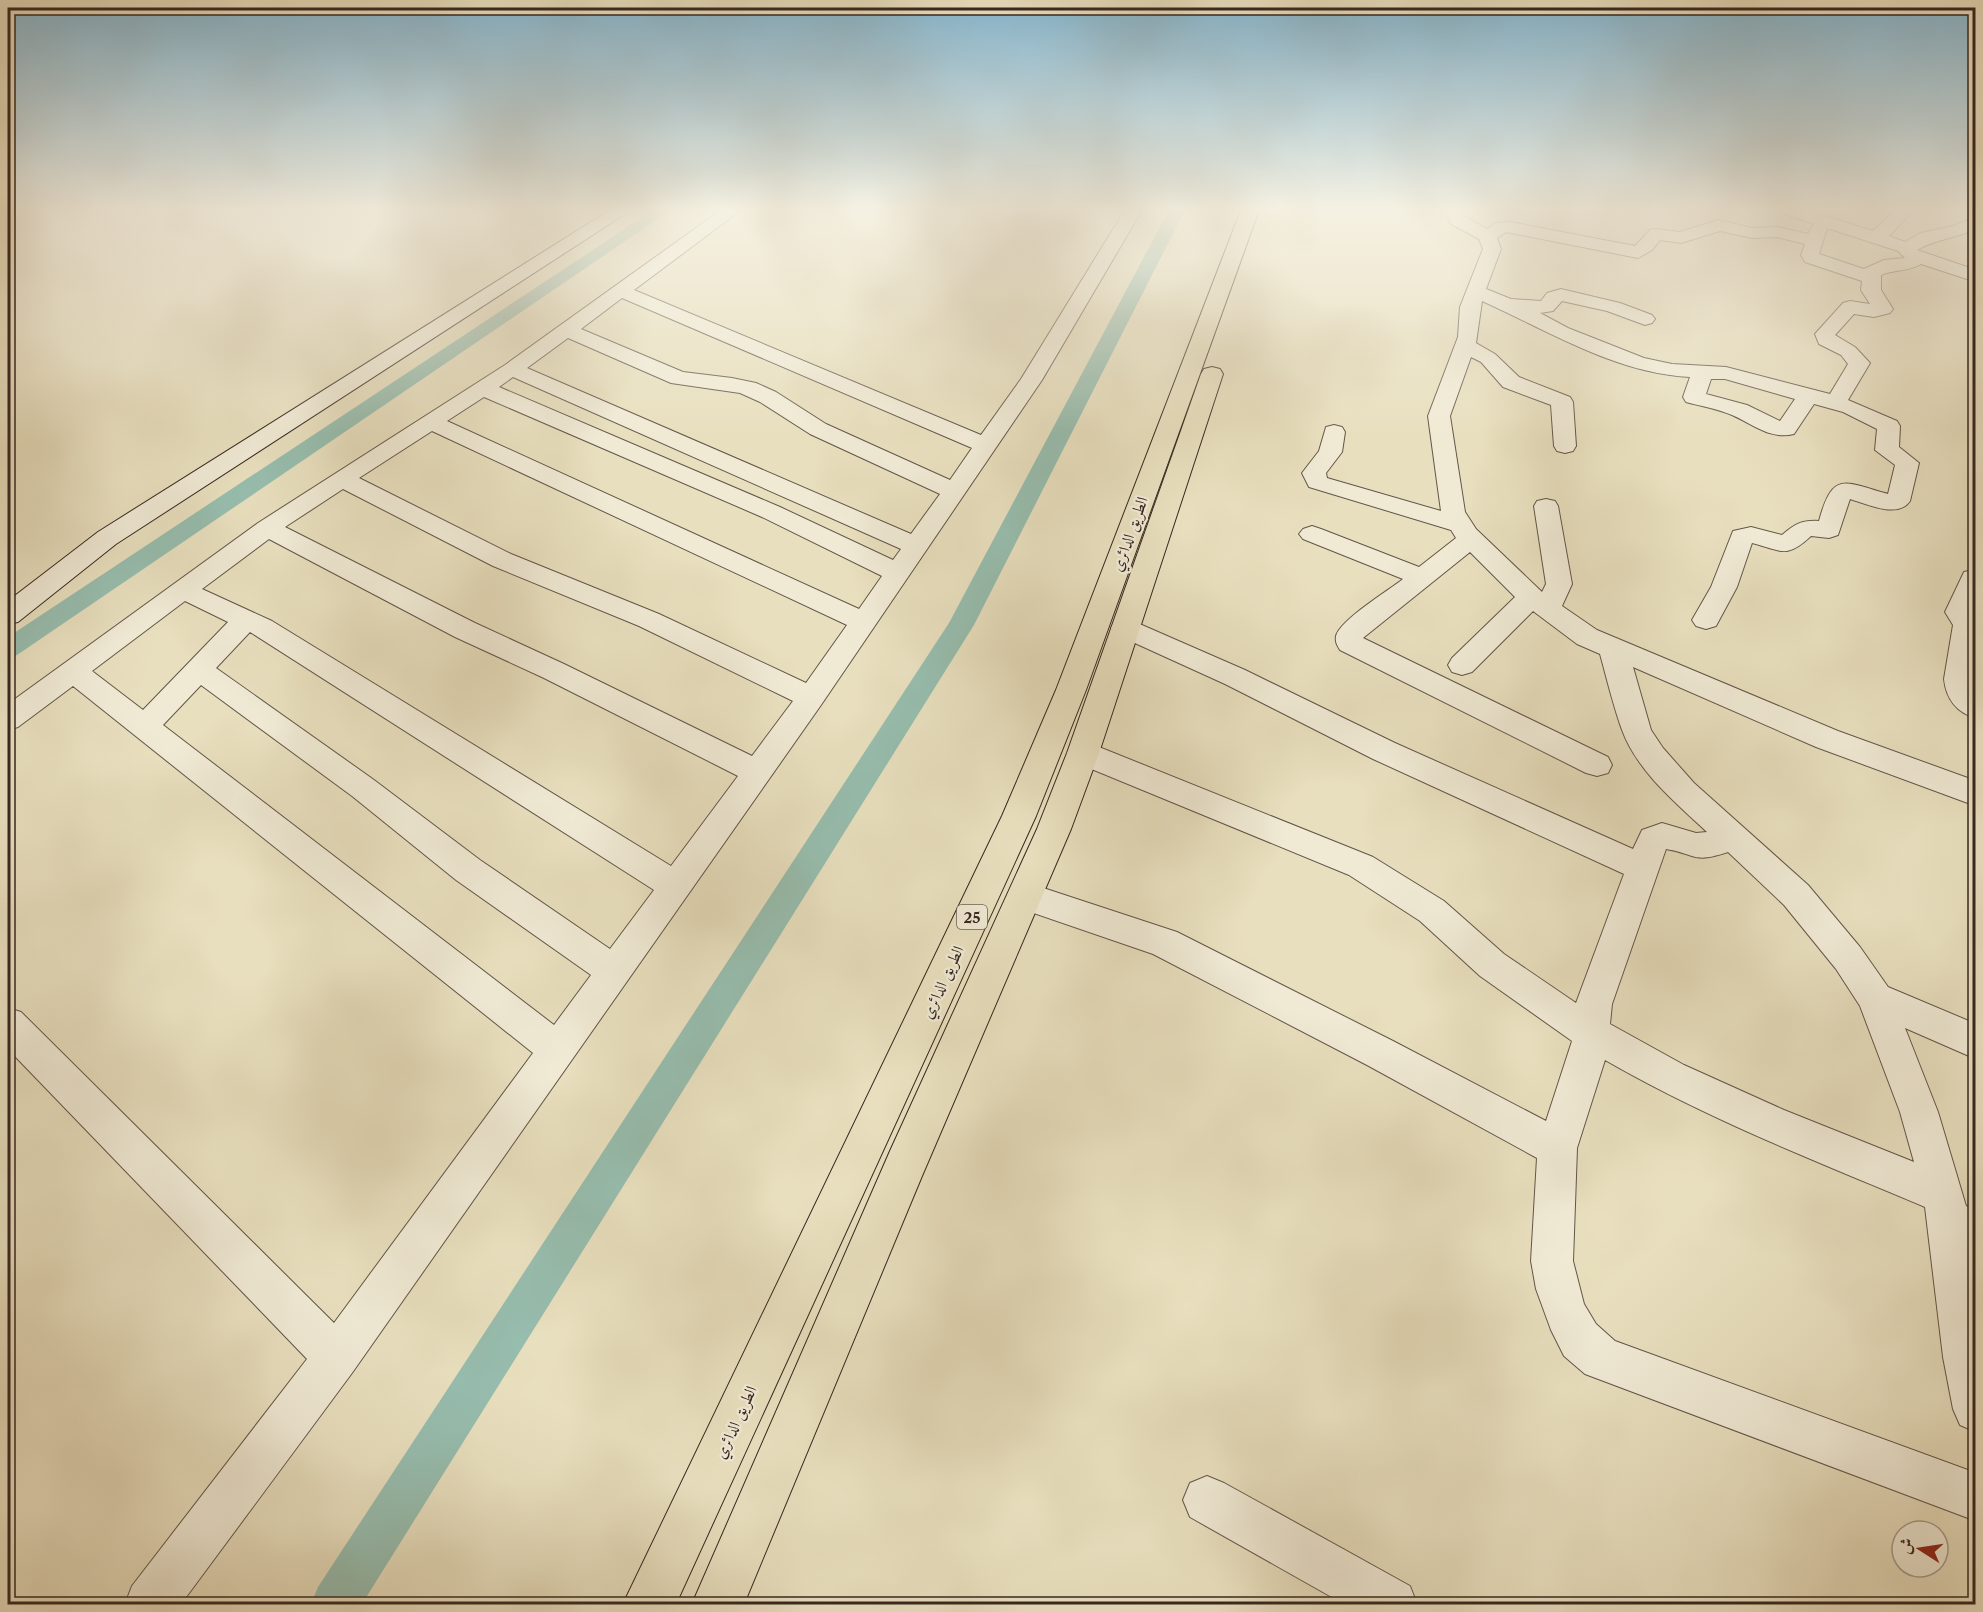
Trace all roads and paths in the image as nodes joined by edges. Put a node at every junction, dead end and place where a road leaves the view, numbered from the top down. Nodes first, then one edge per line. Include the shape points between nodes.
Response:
1 (504, 285) edge
2 (629, 285) edge
3 (1088, 285) edge
4 (1222, 285) edge
5 (1243, 285) edge
6 (1479, 285) edge
7 (1871, 285) edge
8 (621, 291) junction
9 (1477, 292) junction
10 (1508, 306) junction
11 (1645, 320) dead end
12 (567, 330) junction
13 (1464, 346) junction
14 (512, 369) junction
15 (1703, 372) junction
16 (482, 388) junction
17 (1808, 396) junction
18 (1836, 402) junction
19 (430, 422) junction
20 (1334, 432) dead end
21 (986, 445) junction
22 (1566, 446) dead end
23 (342, 479) junction
24 (954, 492) junction
25 (1546, 506) dead end
26 (267, 528) junction
27 (1465, 532) junction
28 (1312, 534) dead end
29 (907, 560) junction
30 (1421, 577) junction
31 (1973, 578) dead end
32 (183, 590) junction
33 (1539, 603) junction
34 (8, 615) edge
35 (247, 619) junction
36 (1706, 620) dead end
37 (864, 622) junction
38 (1125, 628) junction
39 (1612, 649) junction
40 (1462, 665) dead end
41 (200, 670) junction
42 (73, 671) junction
43 (1968, 672) edge
44 (811, 698) junction
45 (1976, 708) edge
46 (8, 719) edge
47 (145, 726) junction
48 (1083, 753) junction
49 (1597, 765) dead end
50 (757, 772) junction
51 (1976, 794) edge
52 (1730, 834) junction
53 (1642, 868) junction
54 (675, 886) junction
55 (1024, 896) junction
56 (614, 971) junction
57 (1875, 998) junction
58 (8, 1024) edge
59 (1590, 1032) junction
60 (1976, 1042) edge
61 (557, 1050) junction
62 (1557, 1148) junction
63 (1956, 1215) edge
64 (1968, 1319) edge
65 (336, 1357) junction
66 (1976, 1409) edge
67 (1976, 1497) edge
68 (1207, 1500) dead end
69 (150, 1605) edge
70 (649, 1605) edge
71 (718, 1605) edge
72 (1392, 1605) edge

1 - 34 street via 106,538
2 - 8 street
3 - 21 street via 1031,380
4 - 70 highway, الطريق الدائري / 25 via 1075,679 1019,816
5 - 38 highway, الطريق الدائري / 25
6 - 9 street
7 - 18 street via 1883,309 1850,307 1825,334 1826,340 1848,351 1858,363
8 - 12 street
8 - 21 street
9 - 10 street
9 - 13 street via 1470,307
10 - 11 street via 1546,307 1561,295 1613,307
10 - 15 street via 1638,363
12 - 14 street
12 - 24 street via 679,378 748,388 818,429
13 - 22 street via 1485,355 1511,382 1562,402
13 - 27 street via 1439,416 1452,506
14 - 16 street
14 - 29 street
15 - 17 street via 1726,373
15 - 17 street via 1694,397 1739,410 1778,429 1786,429
16 - 19 street
16 - 29 street via 771,512
17 - 18 street
18 - 36 street via 1889,426 1887,450 1906,463 1898,501 1892,503 1841,490 1830,530 1805,528 1787,544 1742,536 1725,587
19 - 23 street
19 - 37 street
20 - 27 street via 1330,452 1314,473 1317,482
21 - 24 street
23 - 26 street
23 - 44 street via 502,560 649,620
24 - 29 street
25 - 33 street via 1558,578 1555,596
26 - 32 street
26 - 50 street via 465,630
27 - 30 street
27 - 33 street
28 - 30 street
29 - 37 street
30 - 49 street via 1351,633 1350,643
31 - 43 street via 1958,612 1967,624 1959,653
32 - 35 street
32 - 42 street
33 - 39 street via 1587,637
33 - 40 street
35 - 41 street
35 - 54 street
37 - 44 street
38 - 48 highway, الطريق الدائري / 25
38 - 53 street
39 - 51 street via 1827,739
39 - 52 street via 1637,730 1652,756
41 - 47 street
41 - 56 street via 468,870
42 - 46 street
42 - 47 street
43 - 45 street via 1961,694
44 - 50 street
47 - 61 street
48 - 55 highway, الطريق الدائري / 25
48 - 59 street via 1361,866 1432,911 1492,964
50 - 54 street
52 - 53 street via 1720,842 1696,847 1660,836 1653,839
52 - 57 street via 1796,895
53 - 59 street via 1594,1004
54 - 56 street
55 - 62 street via 1165,943
55 - 71 highway, الطريق الدائري / 25
56 - 61 street
57 - 60 street
57 - 63 street
58 - 65 street
59 - 62 street via 1590,1047
59 - 63 street via 1671,1078
61 - 65 street
62 - 67 street via 1552,1261 1557,1289 1580,1340 1601,1358
63 - 64 street
64 - 66 street via 1965,1357
65 - 69 street
68 - 72 street

